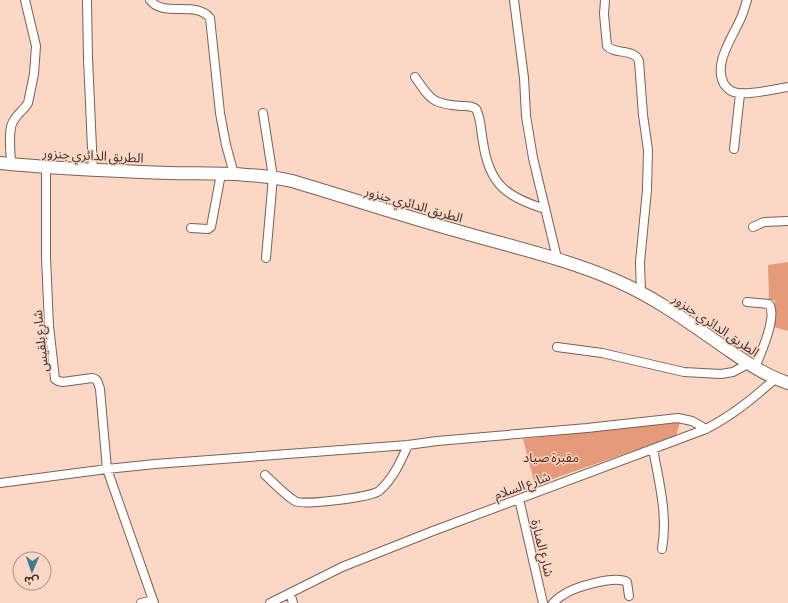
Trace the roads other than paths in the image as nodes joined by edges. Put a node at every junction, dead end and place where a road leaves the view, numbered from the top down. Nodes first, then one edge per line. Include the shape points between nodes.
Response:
1 (25, 0) edge
2 (87, 0) edge
3 (150, 0) edge
4 (514, 0) edge
5 (605, 0) edge
6 (747, 0) edge
7 (415, 77) dead end
8 (788, 87) edge
9 (740, 94) junction
10 (263, 113) dead end
11 (734, 149) dead end
12 (6, 164) edge
13 (46, 167) junction
14 (93, 171) junction
15 (221, 174) junction
16 (234, 174) junction
17 (272, 177) junction
18 (545, 209) junction
19 (788, 221) edge
20 (753, 227) dead end
21 (191, 228) dead end
22 (266, 258) dead end
23 (556, 258) junction
24 (641, 293) junction
25 (748, 302) dead end
26 (557, 347) dead end
27 (752, 366) junction
28 (775, 379) junction
29 (788, 384) edge
30 (706, 429) junction
31 (408, 445) junction
32 (653, 449) junction
33 (107, 468) junction
34 (265, 475) dead end
35 (0, 483) edge
36 (519, 500) junction
37 (662, 549) dead end
38 (290, 593) junction
39 (629, 596) dead end
40 (154, 602) edge
41 (141, 603) edge
42 (270, 603) edge
43 (293, 603) edge
44 (543, 603) edge
45 (553, 603) edge

1 - 12 street via 36,46 35,59 28,103 11,125
2 - 14 street
3 - 16 street via 161,8 195,10 210,17 217,95
4 - 18 street via 526,116
5 - 24 street via 607,46 613,50 634,54 639,61 648,150 640,262
6 - 9 street via 726,48 721,67 727,89
7 - 18 street via 427,95 440,104 471,106 476,109 491,173 497,182 511,195
8 - 9 street
9 - 11 street
10 - 17 street
12 - 13 main road, الطريق الدائري جنزور
13 - 14 main road, الطريق الدائري جنزور
13 - 33 street, شارع بلقيس via 46,257 49,326 55,379 63,382 92,378 98,381
14 - 15 main road, الطريق الدائري جنزور
15 - 16 main road, الطريق الدائري جنزور
15 - 21 street via 211,227
16 - 17 main road, الطريق الدائري جنزور
17 - 22 street
17 - 23 main road, الطريق الدائري جنزور
18 - 23 street
19 - 20 street via 764,222
23 - 24 main road, الطريق الدائري جنزور via 586,268
24 - 27 main road, الطريق الدائري جنزور
25 - 27 street via 769,304 772,310 771,323
26 - 27 street via 602,353 684,372 721,374
27 - 28 main road, الطريق الدائري جنزور
28 - 29 main road, الطريق الدائري جنزور
28 - 30 street, شارع السلام via 728,418
30 - 31 street via 692,421 678,418
30 - 32 street, شارع السلام
31 - 33 street
31 - 34 street via 385,485 368,495 304,503 296,501
32 - 36 street, شارع السلام
32 - 37 street via 663,503
33 - 35 street
33 - 40 street
36 - 38 street, شارع السلام via 342,567
36 - 44 street, شارع المنارة
38 - 42 street, شارع السلام
38 - 43 street
39 - 45 street via 627,582 612,579 563,594
40 - 41 street

